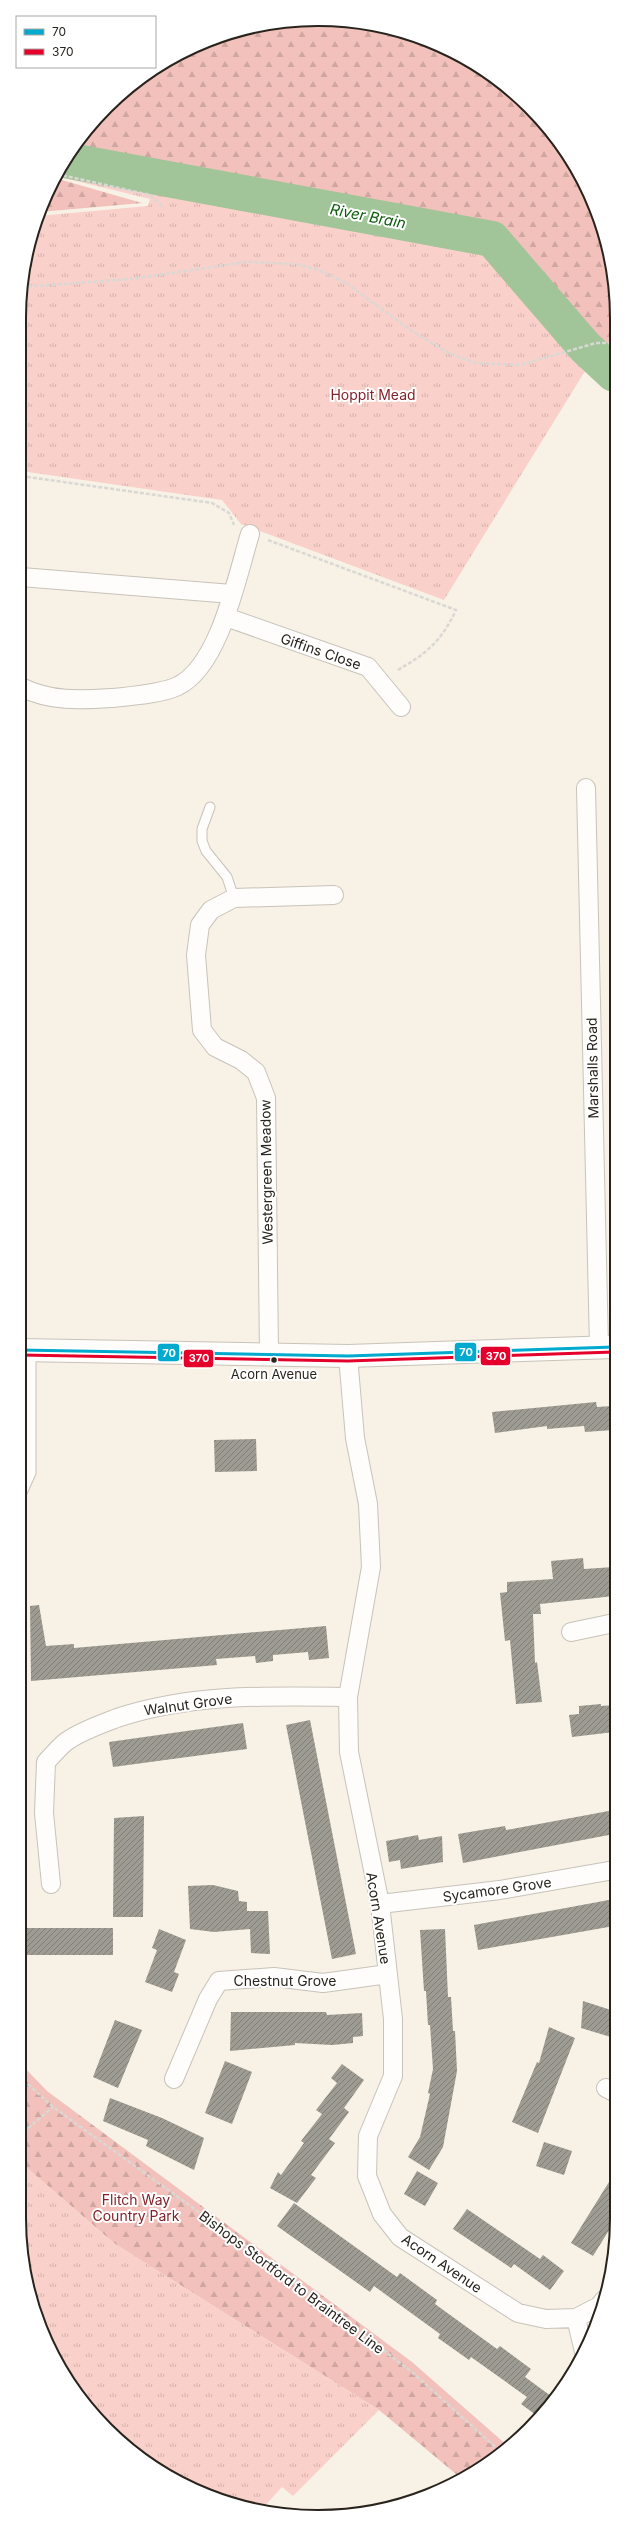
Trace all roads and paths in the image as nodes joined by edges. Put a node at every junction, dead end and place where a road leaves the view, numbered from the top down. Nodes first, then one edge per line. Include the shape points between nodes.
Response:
1 (63, 175) edge
2 (164, 208) dead end
3 (28, 287) edge
4 (610, 343) edge
5 (26, 477) edge
6 (250, 534) junction
7 (26, 577) edge
8 (232, 594) junction
9 (226, 617) junction
10 (380, 681) junction
11 (26, 689) edge
12 (402, 707) dead end
13 (586, 788) dead end
14 (210, 807) dead end
15 (334, 895) dead end
16 (234, 898) junction
17 (607, 1347) edge
18 (26, 1350) edge
19 (268, 1353) junction
20 (348, 1356) junction
21 (26, 1370) edge
22 (26, 1484) edge
23 (610, 1624) edge
24 (571, 1632) dead end
25 (348, 1697) junction
26 (610, 1871) edge
27 (51, 1884) dead end
28 (380, 1904) junction
29 (388, 1974) junction
30 (174, 2079) dead end
31 (26, 2082) edge
32 (53, 2107) junction
33 (26, 2130) edge
34 (596, 2307) edge
35 (576, 2318) junction
36 (582, 2343) edge
37 (497, 2449) edge

1 - 2 path via 150,195
3 - 4 path via 131,279 246,262 296,264 318,270 346,283 412,331 449,353 475,363 520,365 596,343
5 - 6 path via 212,503 229,513 234,527
6 - 8 street
6 - 10 path via 456,610 446,632 421,656
7 - 8 street
8 - 9 street
9 - 10 street, Giffins Close via 368,668
9 - 11 street via 204,663 178,686 135,696 85,700 50,699
10 - 12 street, Giffins Close
13 - 17 street, Marshalls Road
14 - 16 lane via 202,829 202,841 206,851 227,877
15 - 16 street, Westergreen Meadow
16 - 19 street, Westergreen Meadow via 211,910 200,925 196,955 202,1030 215,1047 241,1060 256,1072 266,1098
17 - 20 street
18 - 19 street
19 - 20 street
20 - 25 street, Acorn Avenue via 355,1438 368,1504 371,1567
21 - 22 lane via 31,1473
23 - 24 street
25 - 27 street, Walnut Grove via 260,1695 191,1701 149,1708 103,1723 67,1741 46,1762 44,1813
25 - 28 street, Acorn Avenue via 349,1752
26 - 28 street, Sycamore Grove via 500,1890
28 - 29 street, Acorn Avenue
29 - 30 street, Chestnut Grove via 323,1983 274,1978 219,1981 208,1999
29 - 35 street, Acorn Avenue via 394,2019 393,2076 368,2136 367,2176 382,2214 400,2237 518,2313 546,2319
31 - 32 path, Bishops Stortford to Braintree Line
32 - 33 path
32 - 37 path, Bishops Stortford to Braintree Line via 278,2269 413,2373
34 - 35 street
35 - 36 street

